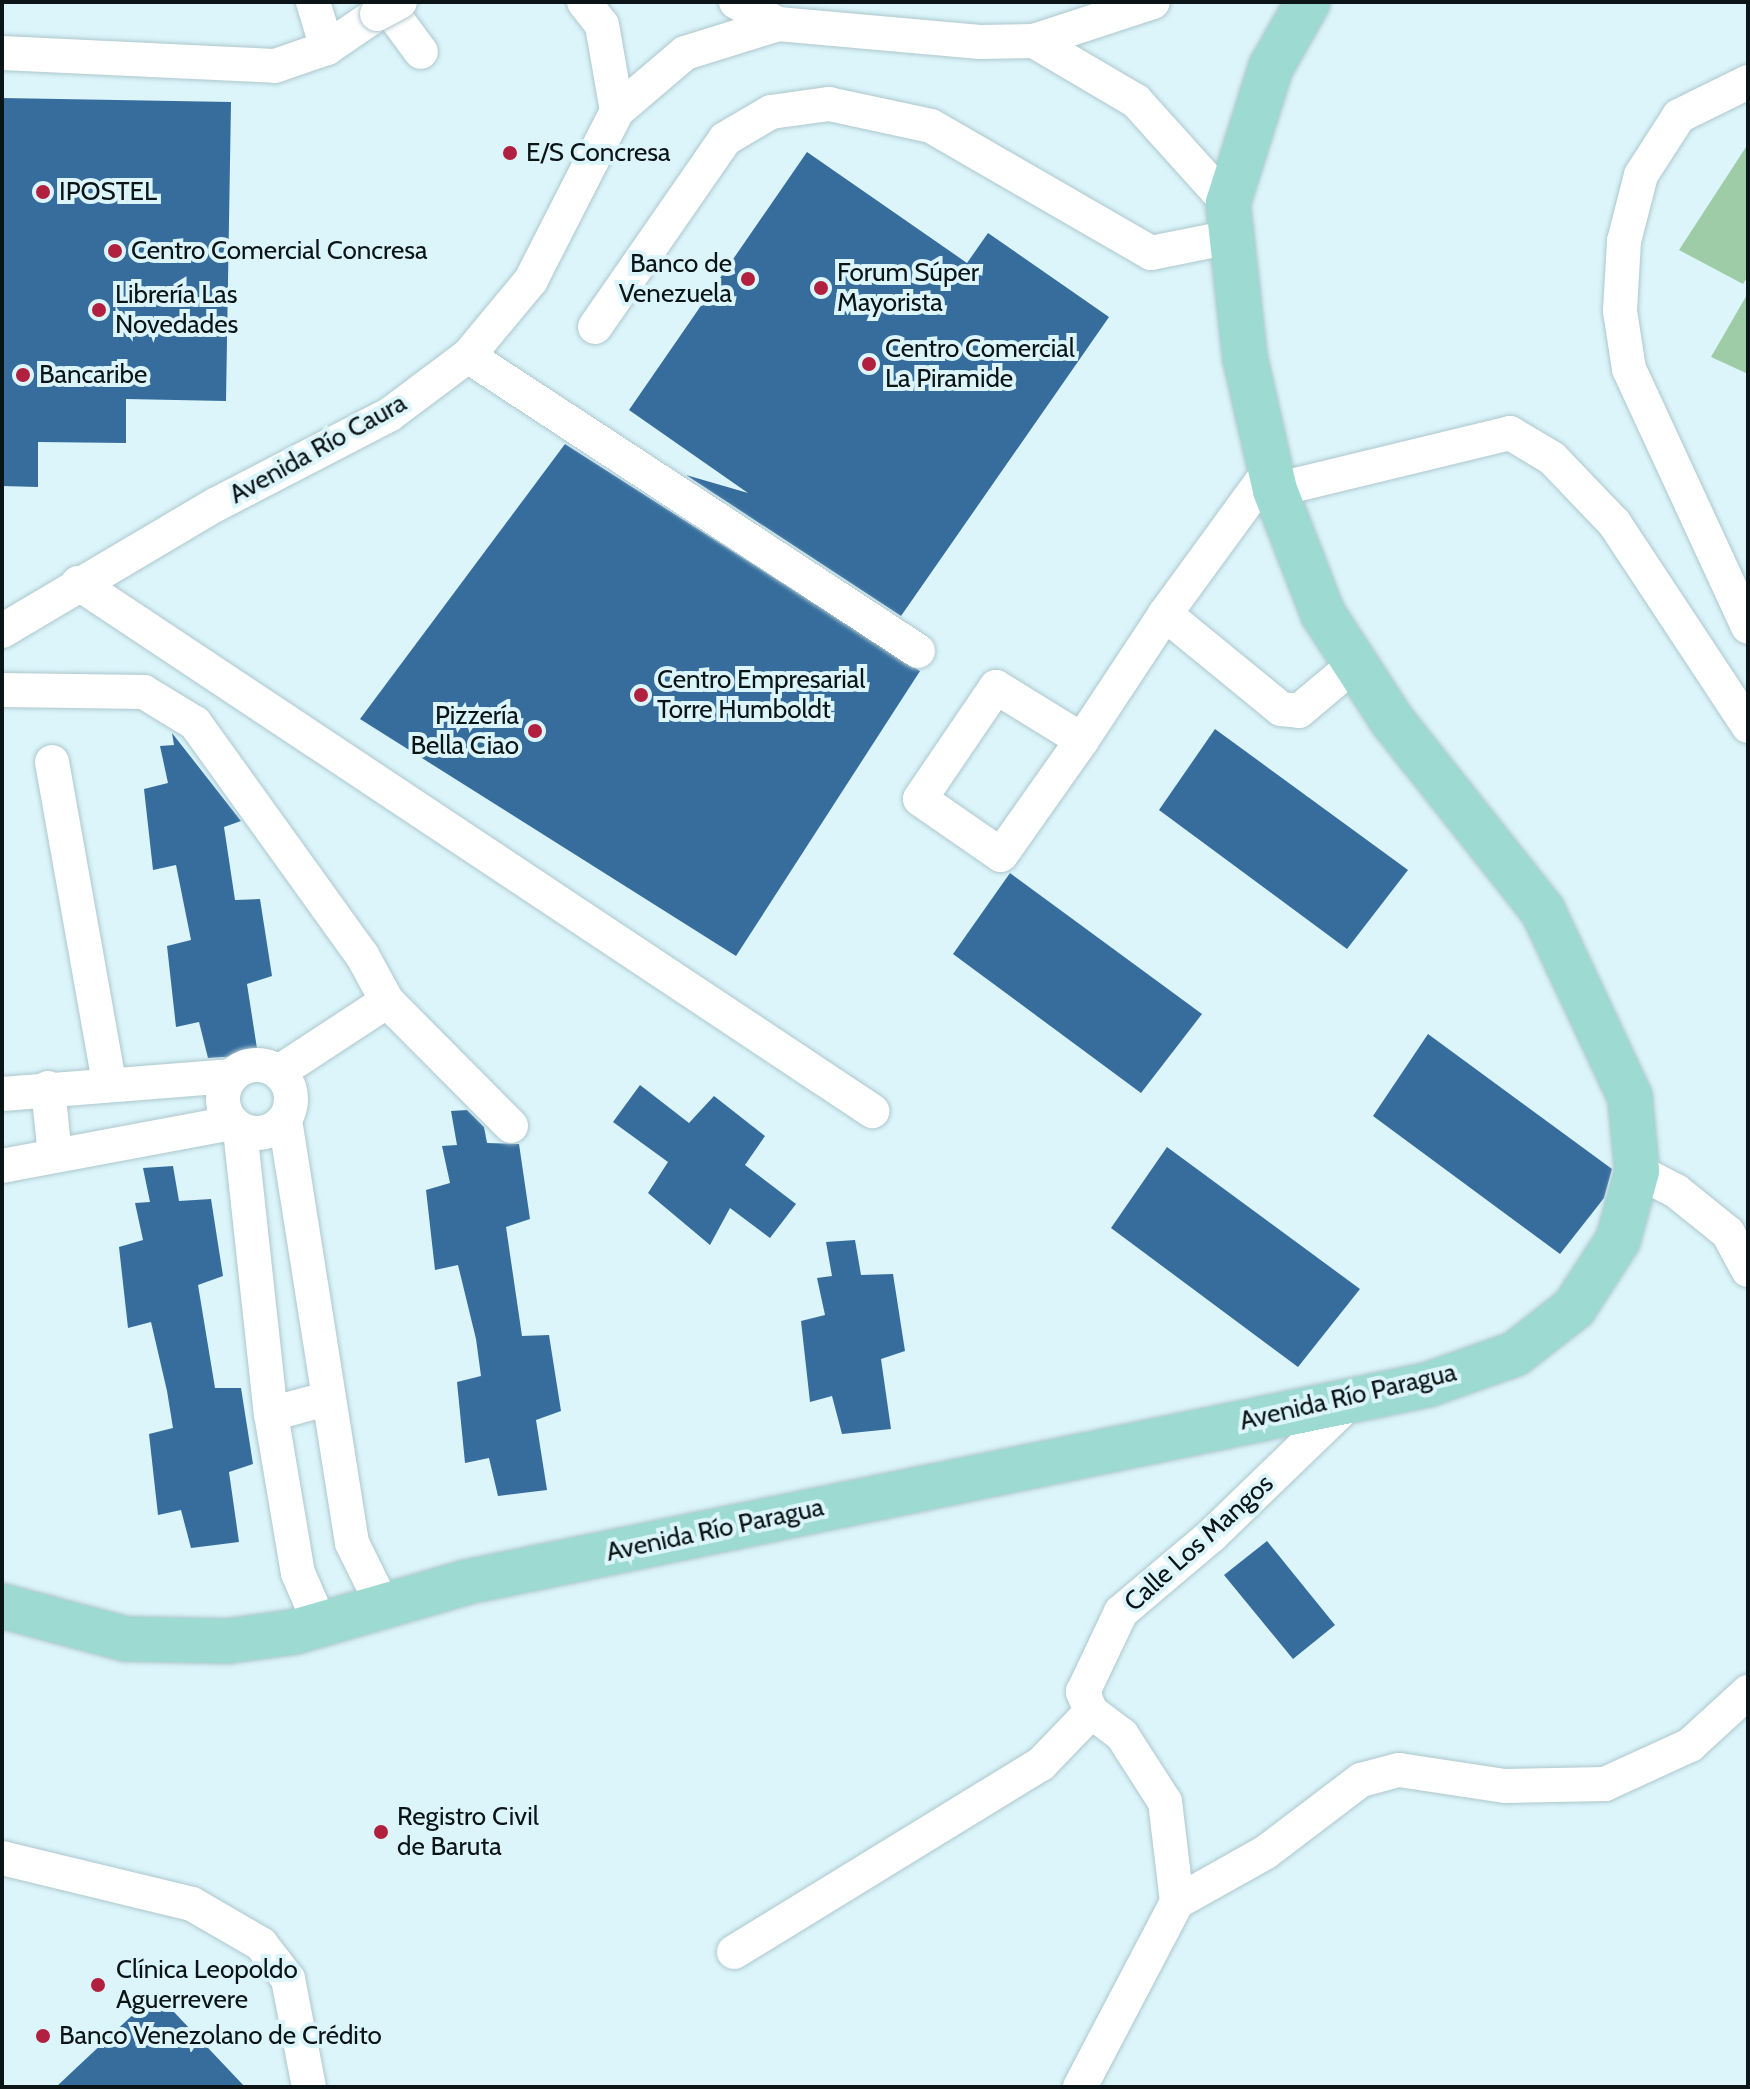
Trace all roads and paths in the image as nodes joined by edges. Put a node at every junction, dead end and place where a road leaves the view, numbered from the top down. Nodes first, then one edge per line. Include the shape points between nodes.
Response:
1 (313, 2) edge
2 (584, 2) edge
3 (736, 2) edge
4 (1153, 2) edge
5 (1308, 2) edge
6 (387, 6) edge
7 (778, 24) junction
8 (1034, 41) junction
9 (327, 48) junction
10 (421, 52) dead end
11 (2, 53) edge
12 (1748, 82) edge
13 (617, 111) junction
14 (1230, 220) junction
15 (595, 327) dead end
16 (468, 356) junction
17 (1272, 480) junction
18 (78, 583) junction
19 (1165, 614) junction
20 (1748, 627) edge
21 (2, 631) edge
22 (918, 651) dead end
23 (1355, 664) junction
24 (2, 690) edge
25 (1748, 726) edge
26 (1082, 740) junction
27 (52, 762) dead end
28 (387, 1001) junction
29 (279, 1072) junction
30 (231, 1076) junction
31 (109, 1081) junction
32 (48, 1088) junction
33 (2, 1094) edge
34 (872, 1111) dead end
35 (285, 1120) junction
36 (236, 1126) junction
37 (511, 1126) dead end
38 (55, 1156) junction
39 (2, 1166) edge
40 (1637, 1171) junction
41 (1748, 1270) edge
42 (329, 1398) junction
43 (1353, 1399) junction
44 (271, 1414) junction
45 (2, 1606) edge
46 (383, 1606) junction
47 (320, 1624) junction
48 (1748, 1692) edge
49 (1091, 1712) junction
50 (2, 1858) edge
51 (1177, 1902) junction
52 (734, 1952) dead end
53 (309, 2087) edge
54 (1080, 2087) edge

1 - 9 street
2 - 13 street via 602,25
3 - 7 street
4 - 8 street
5 - 14 main road via 1271,67
6 - 9 street
6 - 10 street
7 - 8 street via 980,42
7 - 13 street, Avenida Río Caura via 685,53
8 - 14 street via 1136,101
9 - 11 street via 275,66
12 - 20 street via 1679,116 1641,175 1624,241 1620,311 1629,369
13 - 16 street, Avenida Río Caura via 531,280
14 - 15 street via 1151,253 931,126 829,104 771,112 725,139
14 - 17 main road, Avenida Río Paragua via 1245,358
16 - 18 street, Avenida Río Caura via 389,415
16 - 22 street
17 - 19 street
17 - 23 main road, Avenida Río Paragua via 1323,614
17 - 25 street via 1510,433 1552,458 1615,524
18 - 21 street, Avenida Río Caura
18 - 34 street
19 - 23 street via 1281,709 1299,711
19 - 26 street
23 - 40 main road, Avenida Río Paragua via 1393,722 1543,911 1630,1097
24 - 28 street via 144,692 195,723 362,955
26 - 26 street via 996,687 920,799 1001,855
27 - 31 street
28 - 29 street
28 - 37 street
29 - 30 street via 254,1066
29 - 35 street via 289,1086
30 - 31 street
30 - 36 street via 223,1091
31 - 32 street
32 - 33 street
32 - 38 street
35 - 36 street via 272,1131
35 - 42 street
36 - 38 street
36 - 44 street
38 - 39 street
40 - 41 street via 1676,1191 1728,1233
40 - 43 main road, Avenida Río Paragua via 1618,1240 1574,1308 1515,1354 1427,1385
42 - 44 street
42 - 46 street via 352,1543
43 - 46 main road, Avenida Río Paragua via 467,1582
43 - 49 street, Calle Los Mangos via 1211,1536 1121,1612 1083,1692
44 - 47 street via 298,1573
45 - 47 main road, Avenida Río Paragua via 126,1639 228,1641
46 - 47 main road, Avenida Río Paragua
48 - 51 street via 1690,1745 1605,1784 1505,1786 1399,1770 1361,1780 1266,1852
49 - 51 street via 1122,1735 1165,1802
49 - 52 street via 1041,1764
50 - 53 street via 192,1904 261,1944 288,1979
51 - 54 street

